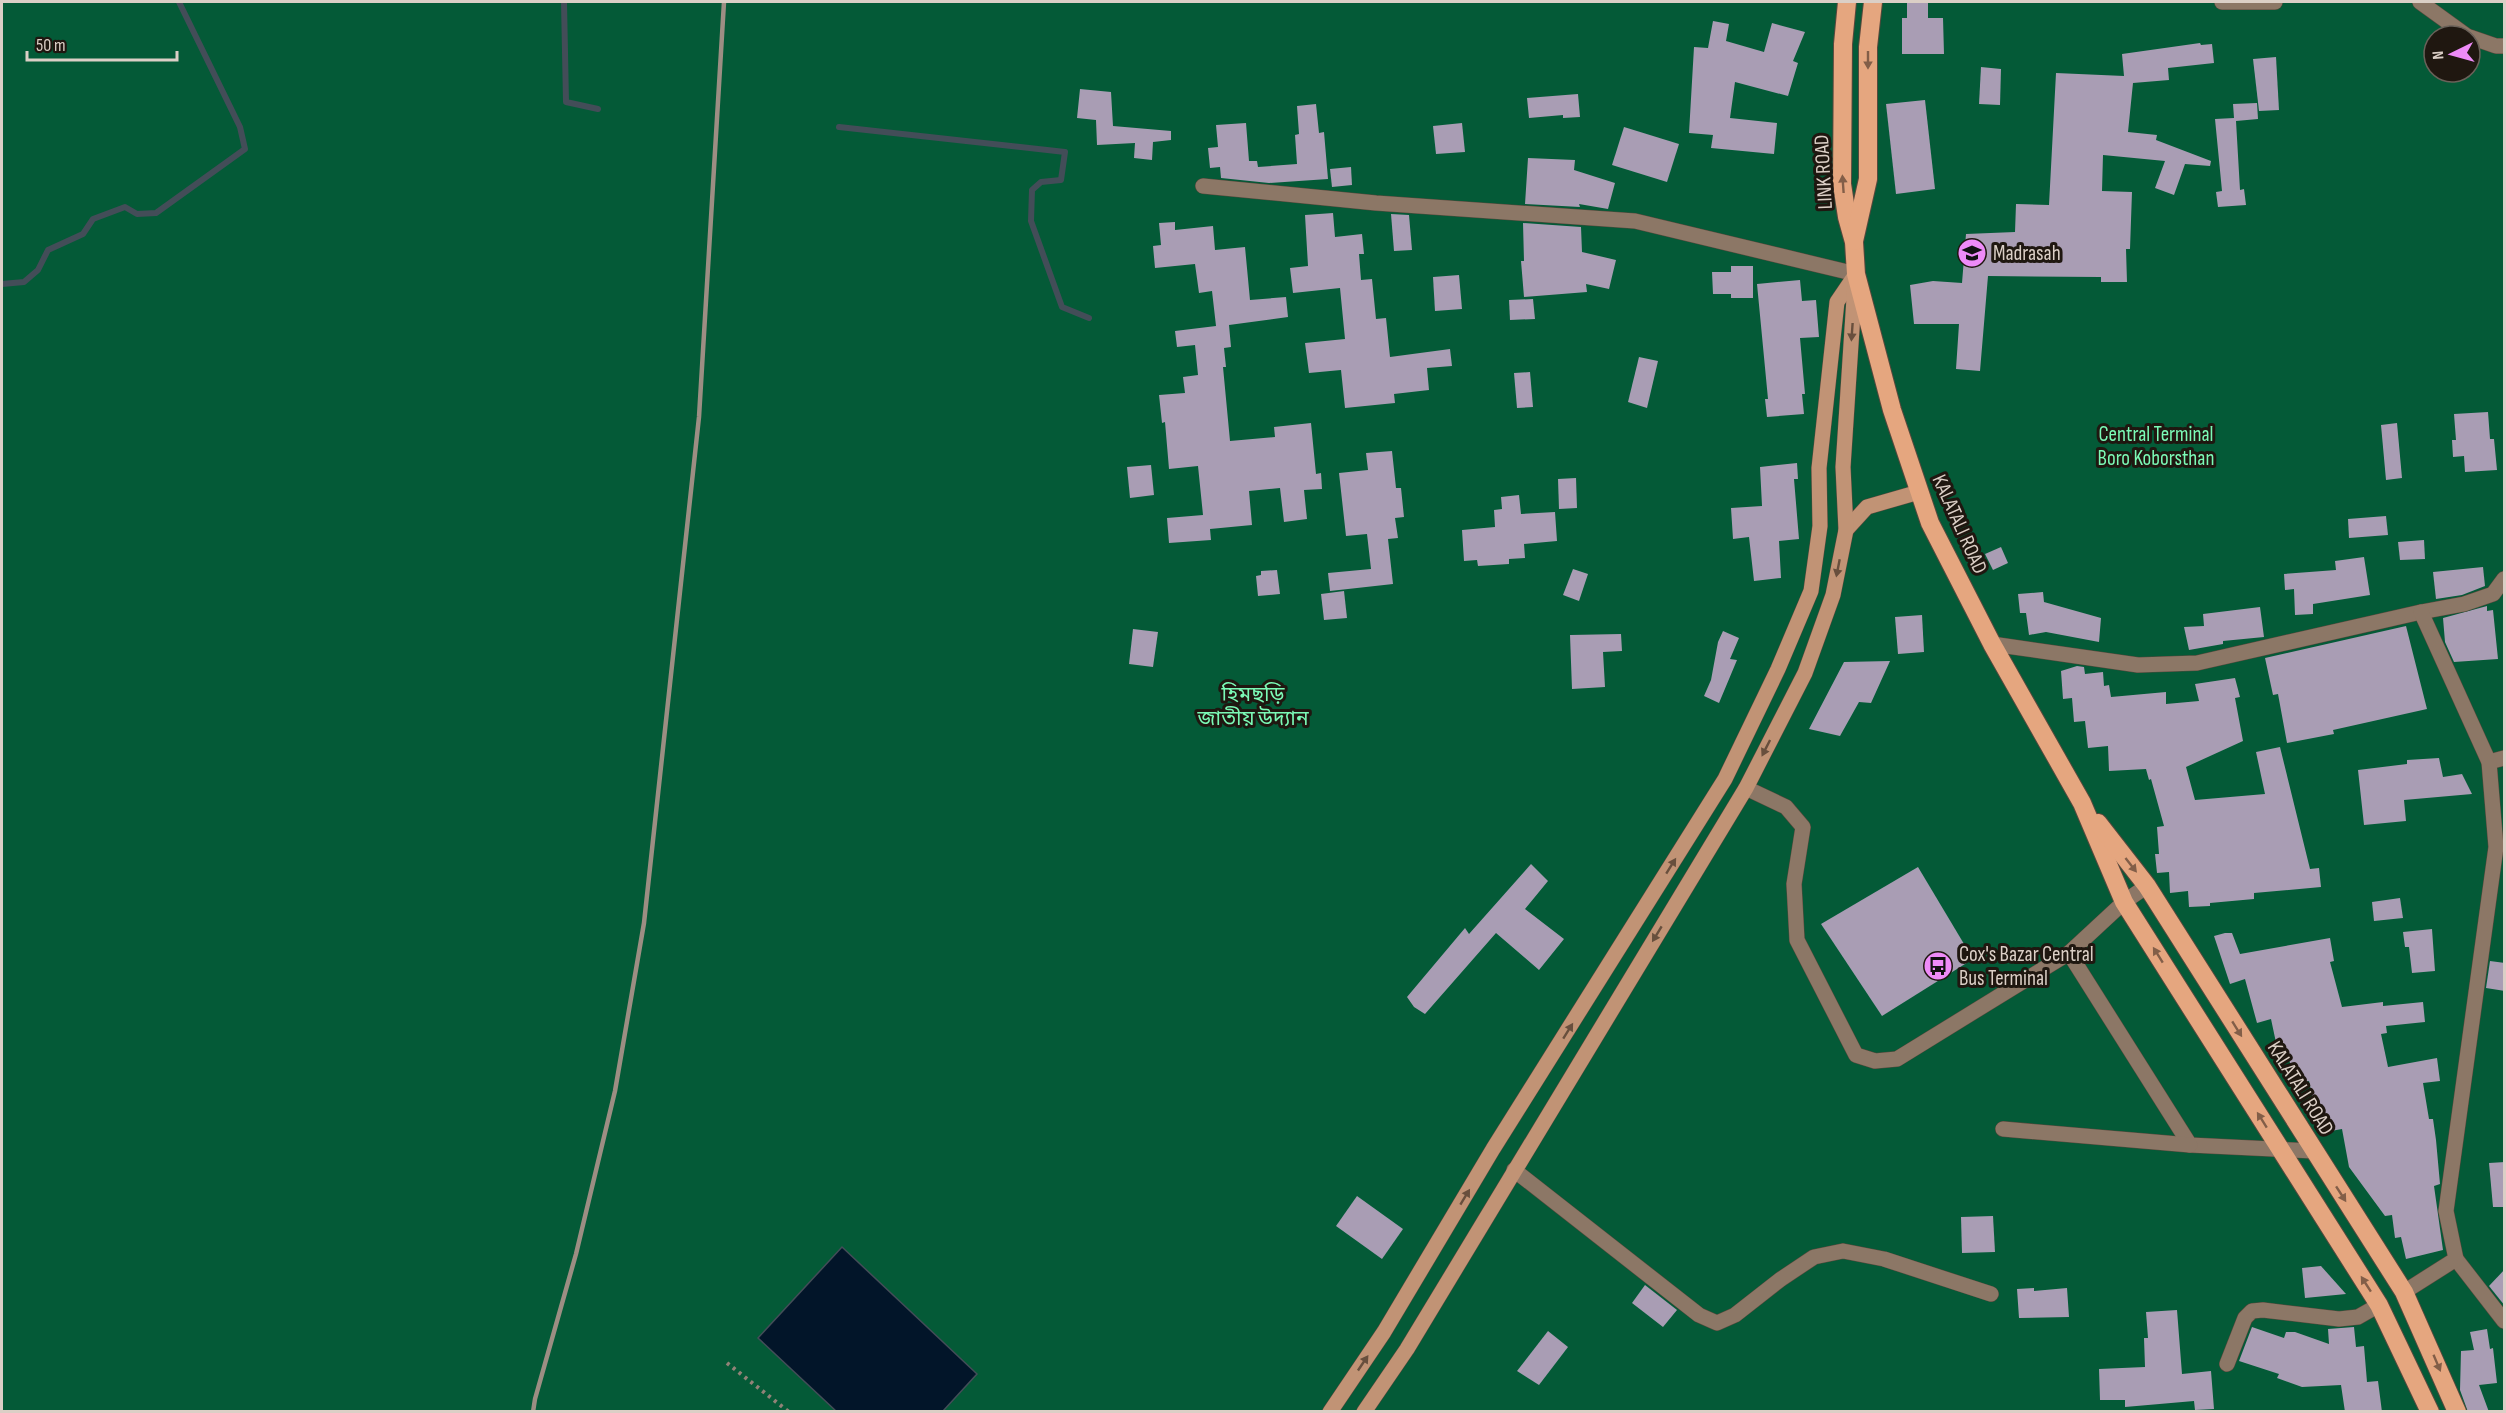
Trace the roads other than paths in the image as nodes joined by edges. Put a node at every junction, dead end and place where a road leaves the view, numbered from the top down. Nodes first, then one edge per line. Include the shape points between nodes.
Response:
1 (1847, 2) edge
2 (1872, 2) edge
3 (2222, 2) edge
4 (2275, 2) edge
5 (2420, 2) edge
6 (2452, 24) edge
7 (2482, 41) edge
8 (2505, 46) edge
9 (1203, 186) dead end
10 (1854, 242) junction
11 (1856, 273) junction
12 (1919, 492) junction
13 (1846, 530) junction
14 (2505, 579) edge
15 (2421, 612) junction
16 (1992, 644) junction
17 (2505, 758) edge
18 (2489, 762) junction
19 (1746, 788) junction
20 (2082, 803) junction
21 (2147, 886) junction
22 (2124, 902) junction
23 (2069, 953) junction
24 (2003, 1129) dead end
25 (2190, 1145) junction
26 (2280, 1150) junction
27 (2314, 1151) junction
28 (1514, 1170) junction
29 (2456, 1259) junction
30 (2404, 1292) junction
31 (1990, 1294) dead end
32 (2379, 1305) junction
33 (2505, 1321) edge
34 (2227, 1364) dead end
35 (1330, 1412) edge
36 (1364, 1412) edge
37 (2430, 1412) edge
38 (2457, 1412) edge

10 -> 1 highway, LINK ROAD via 1842,184
2 -> 10 highway, LINK ROAD via 1868,179
3 - 4 street
5 - 6 street
7 - 8 street
9 - 11 street via 1635,221
10 - 11 highway, KALATALI ROAD
11 - 12 highway, KALATALI ROAD via 1892,410
11 -> 13 main road via 1843,467
35 -> 11 main road via 1384,1332 1493,1149 1725,779 1778,669 1811,591 1820,526 1819,468 1837,302
12 - 13 main road via 1867,507
12 - 16 highway, KALATALI ROAD via 1930,522
13 -> 19 main road via 1833,594 1805,673
14 - 15 street via 2493,594
15 - 16 street via 2197,663 2138,665
15 - 18 street
16 - 20 highway, KALATALI ROAD
17 - 18 street
18 - 29 street via 2496,847 2446,1211
19 - 23 street via 1786,807 1803,827 1794,884 1797,940 1856,1055 1875,1061 1896,1059
19 -> 28 main road
20 -> 21 highway, KALATALI ROAD
20 - 22 highway, KALATALI ROAD
21 - 22 street
21 -> 27 highway, KALATALI ROAD
22 - 23 street
26 -> 22 highway, KALATALI ROAD
23 - 25 street
24 - 25 street
25 - 26 street
26 - 27 street
32 -> 26 highway, KALATALI ROAD
27 -> 30 highway, KALATALI ROAD
28 - 31 street via 1699,1315 1717,1323 1735,1315 1814,1257 1843,1251 1884,1259
28 - 36 main road via 1407,1349
29 - 30 street
29 - 33 street
30 -> 38 highway, KALATALI ROAD
32 - 34 street via 2358,1317 2339,1319 2252,1311 2245,1318
32 - 37 highway, KALATALI ROAD

